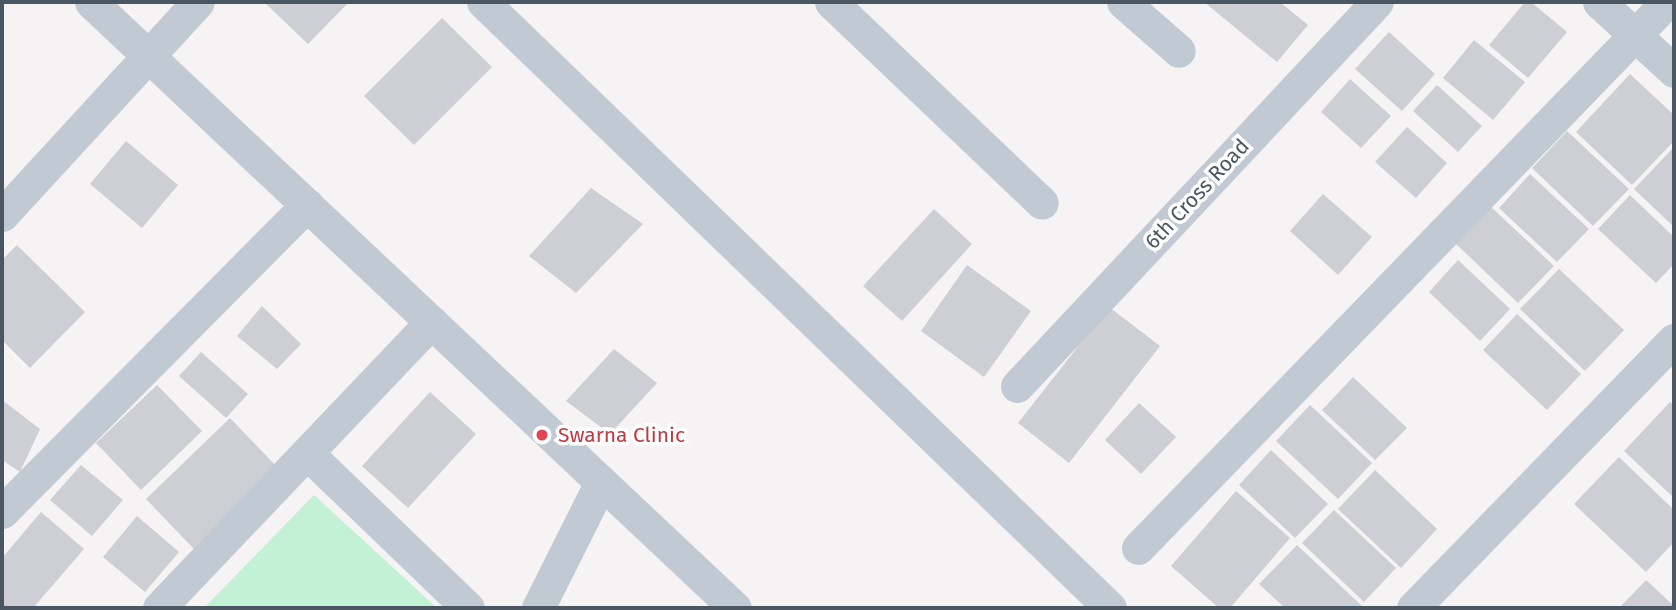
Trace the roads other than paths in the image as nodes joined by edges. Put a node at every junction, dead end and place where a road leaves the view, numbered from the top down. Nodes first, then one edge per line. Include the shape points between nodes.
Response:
1 (91, 2) edge
2 (198, 2) edge
3 (483, 2) edge
4 (831, 2) edge
5 (1123, 2) edge
6 (1377, 2) edge
7 (1598, 2) edge
8 (1668, 2) edge
9 (1636, 36) junction
10 (1179, 51) dead end
11 (148, 56) junction
12 (1674, 71) edge
13 (1042, 203) dead end
14 (307, 205) junction
15 (4, 208) edge
16 (431, 322) junction
17 (1674, 340) edge
18 (1017, 386) dead end
19 (307, 453) junction
20 (601, 482) junction
21 (2, 512) edge
22 (1138, 548) dead end
23 (159, 608) edge
24 (468, 608) edge
25 (538, 608) edge
26 (735, 608) edge
27 (1110, 608) edge
28 (1413, 608) edge

1 - 11 street
2 - 11 street
3 - 27 street
4 - 13 street
5 - 10 street
6 - 18 street, 6th Cross Road
7 - 9 street
8 - 9 street
9 - 12 street
9 - 22 street
11 - 14 street
11 - 15 street
14 - 16 street
14 - 21 street
16 - 19 street
16 - 20 street
17 - 28 street
19 - 23 street
19 - 24 street
20 - 25 street
20 - 26 street

